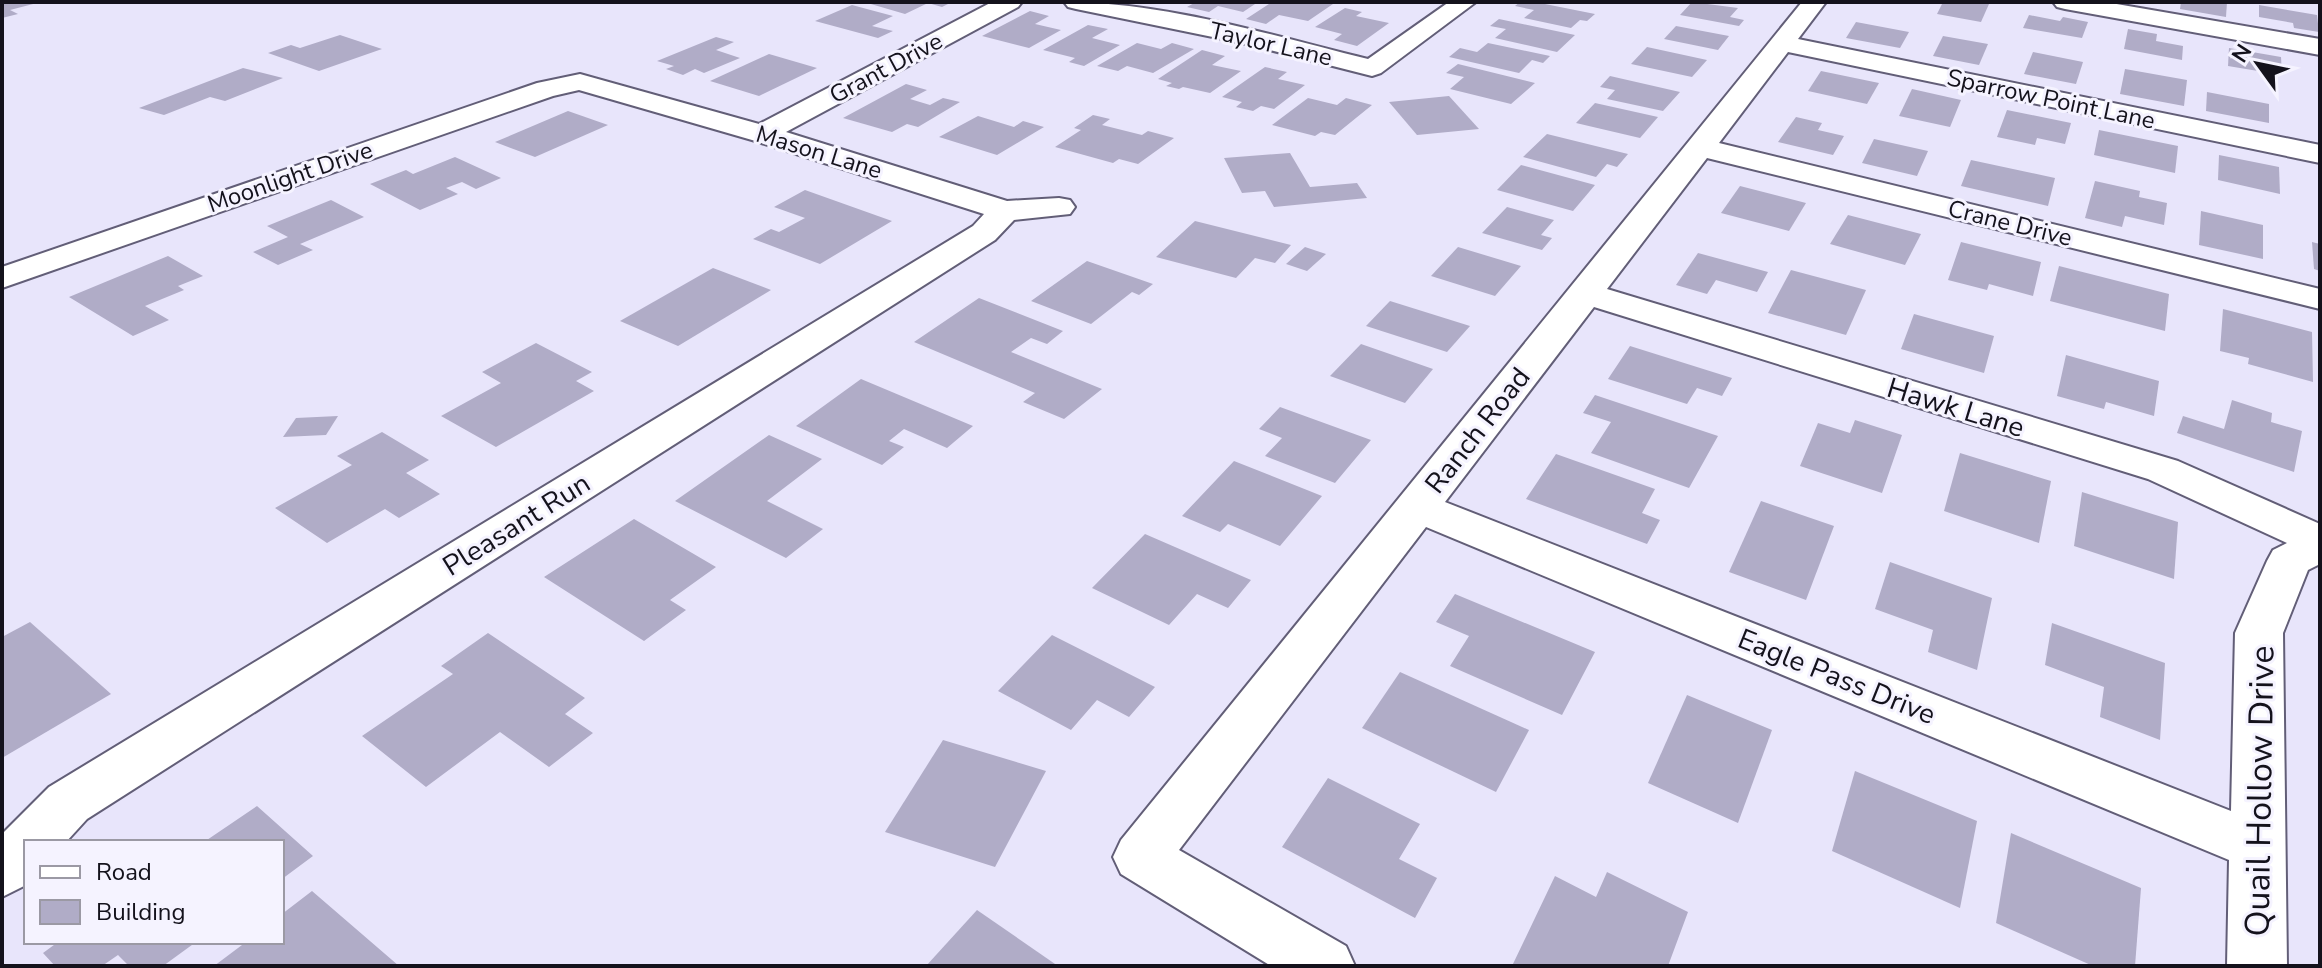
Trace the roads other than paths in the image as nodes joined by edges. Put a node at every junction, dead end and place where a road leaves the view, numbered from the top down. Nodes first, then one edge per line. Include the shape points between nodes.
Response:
1 (1010, 2) edge
2 (1076, 2) edge
3 (1464, 2) edge
4 (1814, 2) edge
5 (2065, 2) edge
6 (1782, 43) junction
7 (2320, 47) edge
8 (580, 82) joint
9 (762, 134) junction
10 (1700, 147) junction
11 (2320, 154) edge
12 (1059, 207) dead end
13 (1005, 211) junction
14 (2, 278) edge
15 (1585, 293) junction
16 (2320, 299) edge
17 (1416, 507) junction
18 (2320, 543) edge
19 (33, 840) edge
20 (2257, 846) junction
21 (24, 849) edge
22 (2, 872) edge
23 (1325, 966) edge
24 (2257, 966) edge

1 - 9 street, Grant Drive
2 - 3 street, Taylor Lane via 1372,68
4 - 6 street, Ranch Road
5 - 7 street
6 - 10 street, Ranch Road
6 - 11 street, Sparrow Point Lane
8 - 9 street, Mason Lane
8 - 14 street, Moonlight Drive via 512,100
9 - 13 street, Mason Lane
10 - 15 street, Ranch Road
10 - 16 street, Crane Drive
12 - 13 street, Mason Lane
13 - 19 street, Pleasant Run via 984,233 68,803
15 - 17 street, Ranch Road
15 - 18 street, Hawk Lane via 2163,470
17 - 20 street, Eagle Pass Drive
17 - 23 street, Ranch Road via 1141,857
18 - 20 street, Quail Hollow Drive via 2289,561 2259,633
20 - 24 street, Quail Hollow Drive
21 - 22 street

